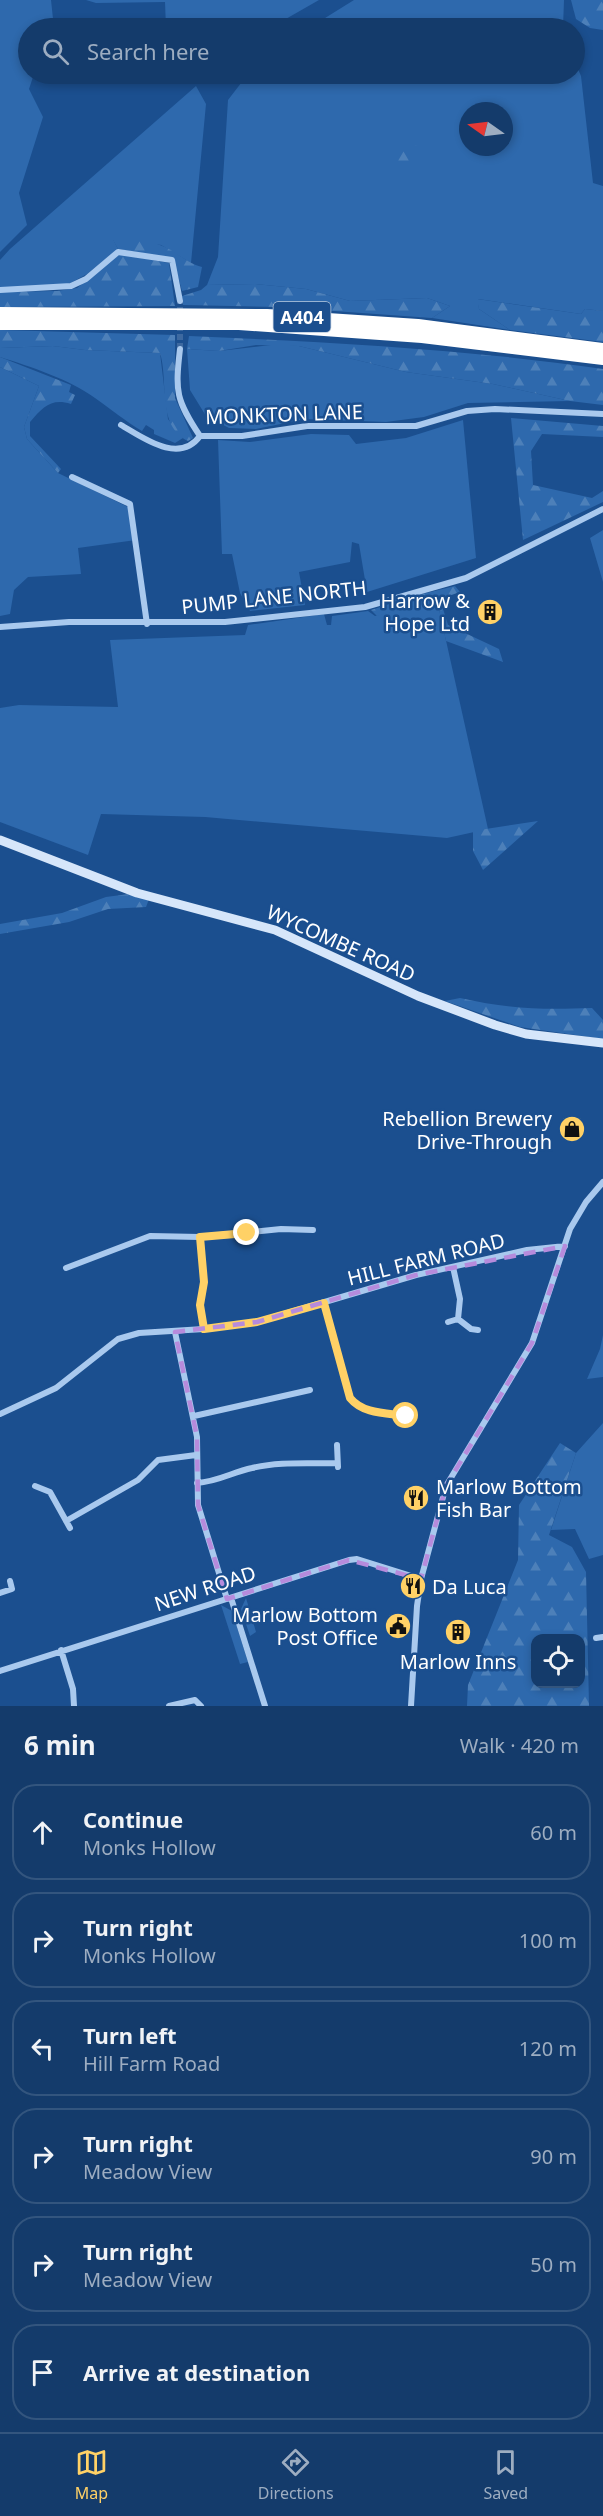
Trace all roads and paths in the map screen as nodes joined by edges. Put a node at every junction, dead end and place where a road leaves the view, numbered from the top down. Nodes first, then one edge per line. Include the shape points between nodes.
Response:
1 (0, 290) edge
2 (180, 301) tunnel mouth
3 (0, 313) edge
4 (0, 324) edge
5 (180, 349) tunnel mouth
6 (603, 349) edge
7 (603, 359) edge
8 (603, 414) edge
9 (121, 424) dead end
10 (200, 436) junction
11 (72, 477) dead end
12 (603, 509) edge
13 (147, 624) junction
14 (0, 627) edge
15 (0, 840) edge
16 (603, 1043) edge
17 (603, 1182) edge
18 (200, 1237) junction
19 (306, 1238) dead end
20 (564, 1246) junction
21 (453, 1267) junction
22 (71, 1268) dead end
23 (324, 1303) junction
24 (458, 1319) junction
25 (448, 1322) dead end
26 (204, 1329) junction
27 (478, 1330) dead end
28 (175, 1332) junction
29 (310, 1390) dead end
30 (379, 1404) dead end
31 (378, 1412) junction
32 (0, 1414) edge
33 (194, 1416) junction
34 (406, 1416) dead end
35 (337, 1445) dead end
36 (196, 1455) junction
37 (197, 1483) junction
38 (36, 1486) dead end
39 (66, 1521) junction
40 (70, 1528) dead end
41 (421, 1579) junction
42 (10, 1581) dead end
43 (0, 1593) edge
44 (229, 1598) junction
45 (61, 1650) junction
46 (0, 1671) edge
47 (74, 1706) edge
48 (169, 1706) edge
49 (201, 1706) edge
50 (265, 1706) edge
51 (411, 1706) edge

1 - 2 street via 71,286 86,279 118,252 172,260
3 - 6 highway, A404 via 267,315 418,325
4 - 7 highway, A404 via 239,324 422,337
5 - 10 street, MONKTON LANE via 178,396
8 - 10 street, MONKTON LANE via 495,409 467,411 416,426 307,426 242,436
9 - 10 street via 168,448 191,445
11 - 13 street via 130,504
12 - 13 street, PUMP LANE NORTH via 466,578 365,607 225,622
13 - 14 street, PUMP LANE NORTH via 69,622
15 - 16 street, WYCOMBE ROAD via 137,893 275,930 418,996 495,1025 526,1034
17 - 20 street via 575,1220
18 - 19 street via 310,1230
18 - 22 street via 150,1236
18 - 26 street
20 - 21 street, HILL FARM ROAD
20 - 41 street via 532,1343 446,1486
21 - 23 street, HILL FARM ROAD
21 - 24 street via 460,1299
23 - 26 street, HILL FARM ROAD via 257,1322
23 - 31 street via 350,1398 356,1406
24 - 25 street
24 - 27 street
26 - 28 street, HILL FARM ROAD
28 - 32 street, HILL FARM ROAD via 154,1330 118,1339 56,1388
28 - 33 street
29 - 33 street via 298,1396
30 - 31 street
31 - 34 street
33 - 36 street
35 - 37 street via 338,1465 278,1464
36 - 37 street
36 - 39 street via 158,1460 138,1480
37 - 44 street via 201,1522
38 - 39 street via 50,1492
39 - 40 street
41 - 44 street, NEW ROAD via 357,1559
41 - 51 street
42 - 43 street via 12,1589
44 - 45 street, NEW ROAD
44 - 50 street
45 - 46 street, NEW ROAD
45 - 47 street
48 - 49 street via 195,1700

